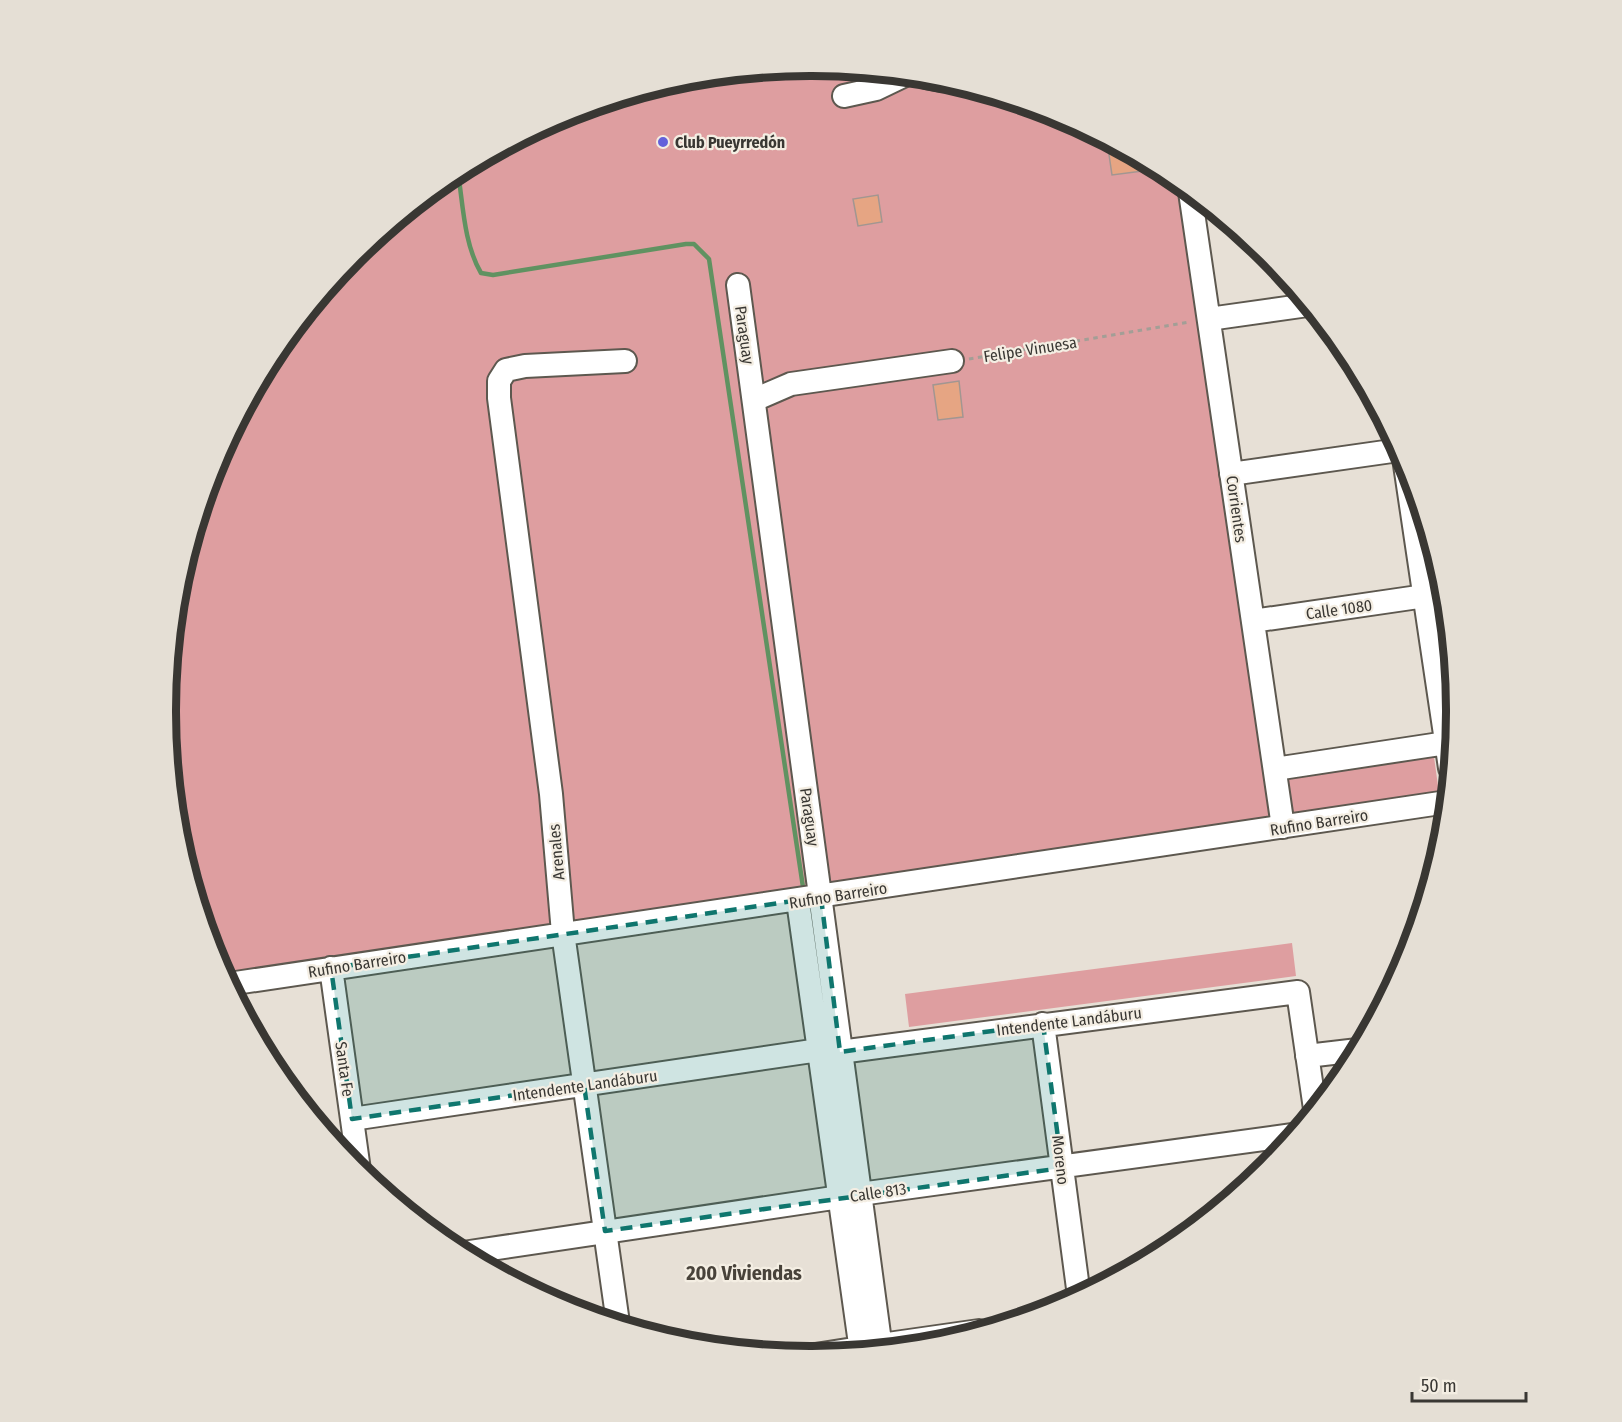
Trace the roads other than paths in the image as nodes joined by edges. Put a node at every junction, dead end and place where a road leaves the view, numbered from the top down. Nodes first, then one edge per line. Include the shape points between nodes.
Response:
1 (891, 82) edge
2 (844, 96) dead end
3 (1192, 204) edge
4 (738, 285) dead end
5 (1299, 306) edge
6 (1209, 319) junction
7 (625, 361) dead end
8 (952, 361) road end
9 (754, 400) junction
10 (1390, 451) edge
11 (1231, 474) junction
12 (1411, 505) edge
13 (1425, 596) junction
14 (1253, 621) junction
15 (1446, 717) edge
16 (1444, 743) edge
17 (1275, 769) junction
18 (1438, 803) edge
19 (1283, 827) junction
20 (821, 897) junction
21 (798, 901) junction
22 (562, 933) junction
23 (331, 968) junction
24 (238, 983) edge
25 (1043, 1024) junction
26 (829, 1051) junction
27 (1346, 1051) edge
28 (1307, 1056) junction
29 (584, 1085) junction
30 (1313, 1098) edge
31 (352, 1119) junction
32 (1280, 1138) edge
33 (357, 1154) edge
34 (1062, 1168) junction
35 (850, 1196) junction
36 (605, 1231) junction
37 (478, 1251) edge
38 (1077, 1287) edge
39 (617, 1315) edge
40 (870, 1342) edge

1 - 2 street
3 - 6 street, Corrientes
4 - 9 street, Paraguay
5 - 6 street
6 - 11 street, Corrientes
7 - 22 street, Arenales via 525,366 506,370 499,381 498,398 551,794
8 - 9 street via 791,384
9 - 20 street, Paraguay
10 - 11 street
11 - 14 street, Corrientes
12 - 13 street
13 - 14 street, Calle 1080
13 - 15 street
14 - 17 street, Corrientes
16 - 17 street
17 - 19 street, Corrientes
18 - 19 street, Rufino Barreiro
19 - 20 street, Rufino Barreiro
20 - 21 street, Rufino Barreiro
20 - 26 street, Paraguay
21 - 22 street, Rufino Barreiro
21 - 26 street, Paraguay
22 - 23 street, Rufino Barreiro
22 - 29 street, Arenales
23 - 24 street, Rufino Barreiro
23 - 31 street, Santa Fe
25 - 26 street, Intendente Landáburu
25 - 28 street, Intendente Landáburu via 1298,992
25 - 34 street, Moreno
26 - 29 street, Intendente Landáburu
26 - 35 street, Paraguay
27 - 28 street
28 - 30 street
29 - 31 street, Intendente Landáburu
29 - 36 street, Arenales
31 - 33 street, Santa Fe
32 - 34 street, Calle 813
34 - 35 street, Calle 813
34 - 38 street, Moreno
35 - 36 street, Calle 813
35 - 40 street, Paraguay
36 - 37 street, Calle 813
36 - 39 street, Arenales

